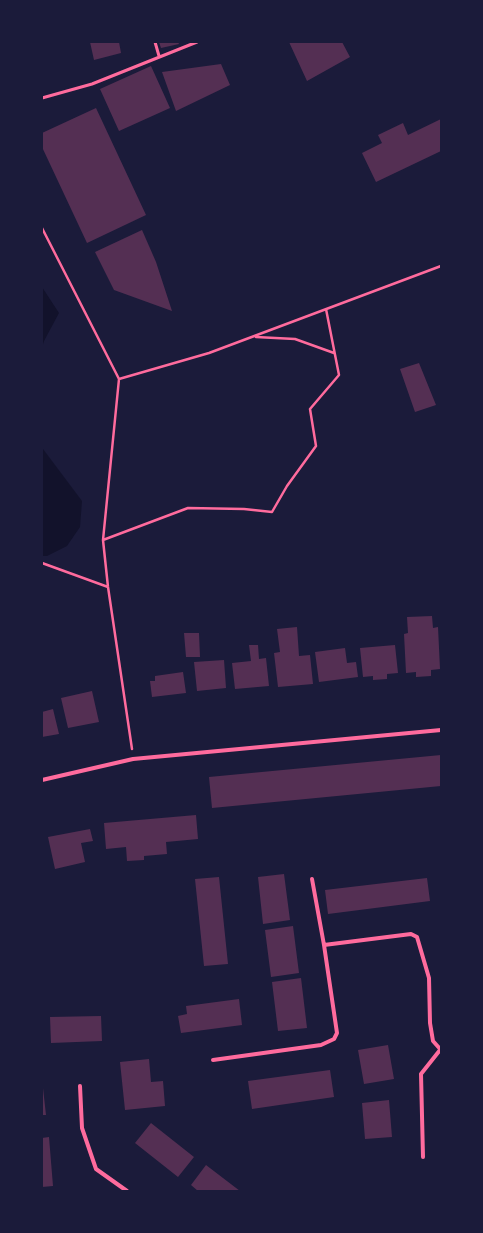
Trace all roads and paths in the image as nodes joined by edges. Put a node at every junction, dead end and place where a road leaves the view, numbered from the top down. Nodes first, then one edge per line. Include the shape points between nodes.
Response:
1 (155, 42) edge
2 (197, 42) edge
3 (159, 56) junction
4 (42, 98) edge
5 (42, 228) edge
6 (441, 266) edge
7 (326, 309) junction
8 (253, 336) junction
9 (334, 353) junction
10 (119, 379) junction
11 (104, 540) junction
12 (42, 563) edge
13 (108, 586) junction
14 (441, 730) edge
15 (133, 760) junction
16 (42, 780) edge
17 (312, 879) dead end
18 (324, 945) junction
19 (441, 1050) edge
20 (212, 1060) dead end
21 (80, 1086) dead end
22 (423, 1157) dead end
23 (127, 1191) edge

1 - 3 lane
2 - 3 lane
3 - 4 lane via 92,84
5 - 10 path
6 - 7 path
7 - 8 path
7 - 9 path
8 - 9 path via 295,339
8 - 10 path via 209,353
9 - 11 path via 339,375 310,409 316,446 272,512 188,508
10 - 11 path
11 - 13 path
12 - 13 path
13 - 15 path
14 - 15 street
15 - 16 street
17 - 18 street
18 - 19 street via 411,934 417,938 429,978 433,1040
18 - 20 street via 337,1033 334,1039 321,1045
19 - 22 street via 421,1074
21 - 23 street via 82,1128 96,1169

